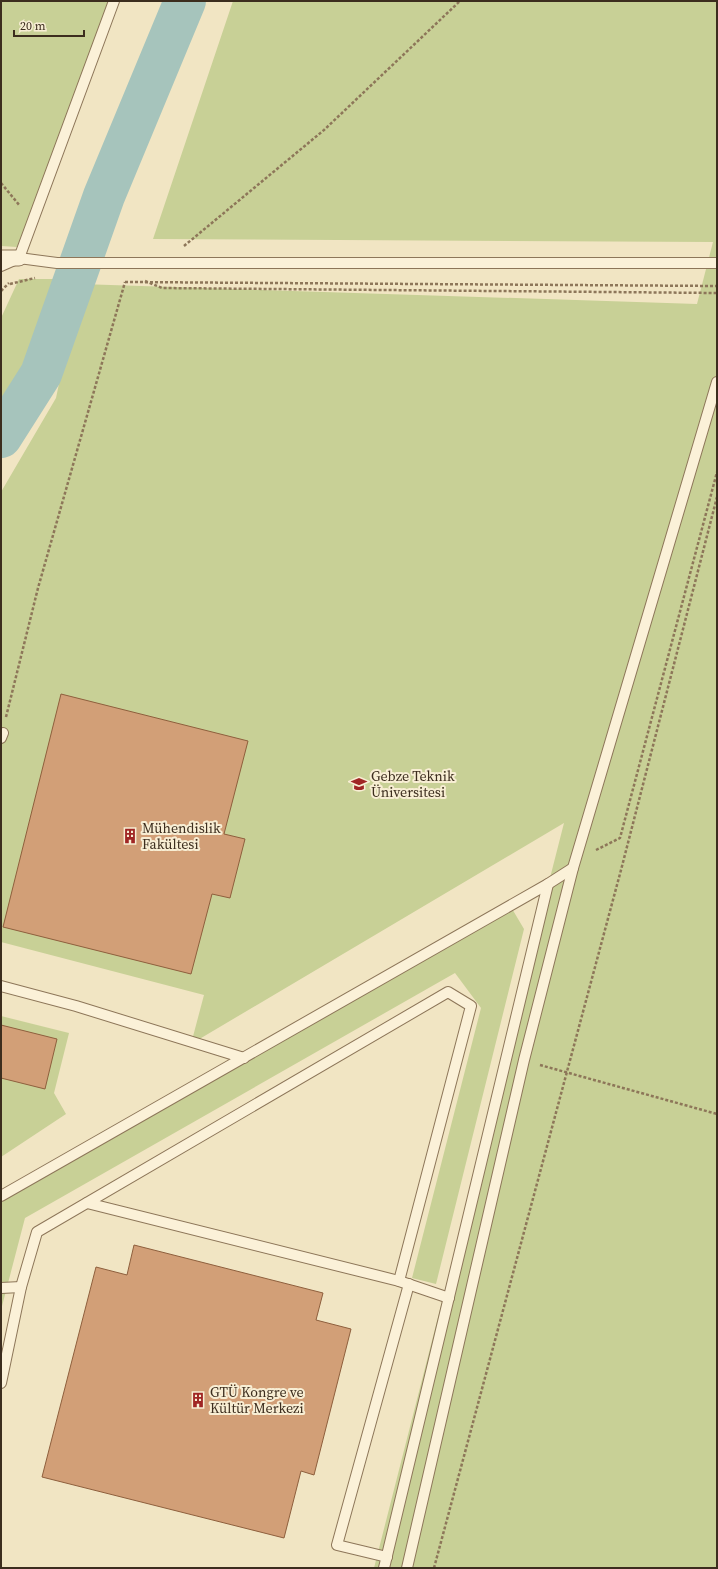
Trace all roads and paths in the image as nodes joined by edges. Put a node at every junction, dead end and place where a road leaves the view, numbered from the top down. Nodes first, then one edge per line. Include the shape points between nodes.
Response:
1 (114, 1) edge
2 (460, 1) edge
3 (1, 183) edge
4 (33, 222) junction
5 (1, 258) edge
6 (20, 258) junction
7 (163, 263) junction
8 (717, 263) edge
9 (1, 266) edge
10 (120, 278) dead end
11 (126, 281) junction
12 (148, 282) junction
13 (717, 286) edge
14 (717, 293) edge
15 (717, 382) edge
16 (717, 472) edge
17 (717, 497) edge
18 (2, 736) edge
19 (574, 864) junction
20 (548, 884) junction
21 (1, 986) edge
22 (244, 1058) junction
23 (524, 1060) junction
24 (567, 1072) junction
25 (717, 1114) edge
26 (1, 1196) edge
27 (87, 1203) junction
28 (404, 1283) junction
29 (21, 1287) junction
30 (1, 1288) edge
31 (449, 1298) junction
32 (1, 1383) edge
33 (387, 1557) junction
34 (384, 1568) edge
35 (407, 1568) edge
36 (434, 1568) edge

1 - 4 lane
2 - 7 path via 324,130
3 - 4 path
4 - 6 lane
5 - 6 street
6 - 7 lane via 58,263
6 - 9 lane
7 - 8 lane
10 - 11 path
11 - 12 path via 140,279
11 - 18 path via 38,588
12 - 13 path
12 - 14 path via 162,288
15 - 19 lane
16 - 19 path via 620,838
17 - 24 path
19 - 20 lane
19 - 23 lane
20 - 22 lane
20 - 31 lane
21 - 22 lane via 83,1008
22 - 26 lane
23 - 24 path
23 - 35 lane
24 - 25 path
24 - 36 path
27 - 28 lane
27 - 28 lane via 448,992 471,1006
27 - 29 lane via 37,1232
28 - 31 lane
28 - 33 lane via 337,1544
29 - 30 lane
29 - 32 lane
31 - 33 lane
33 - 34 lane

